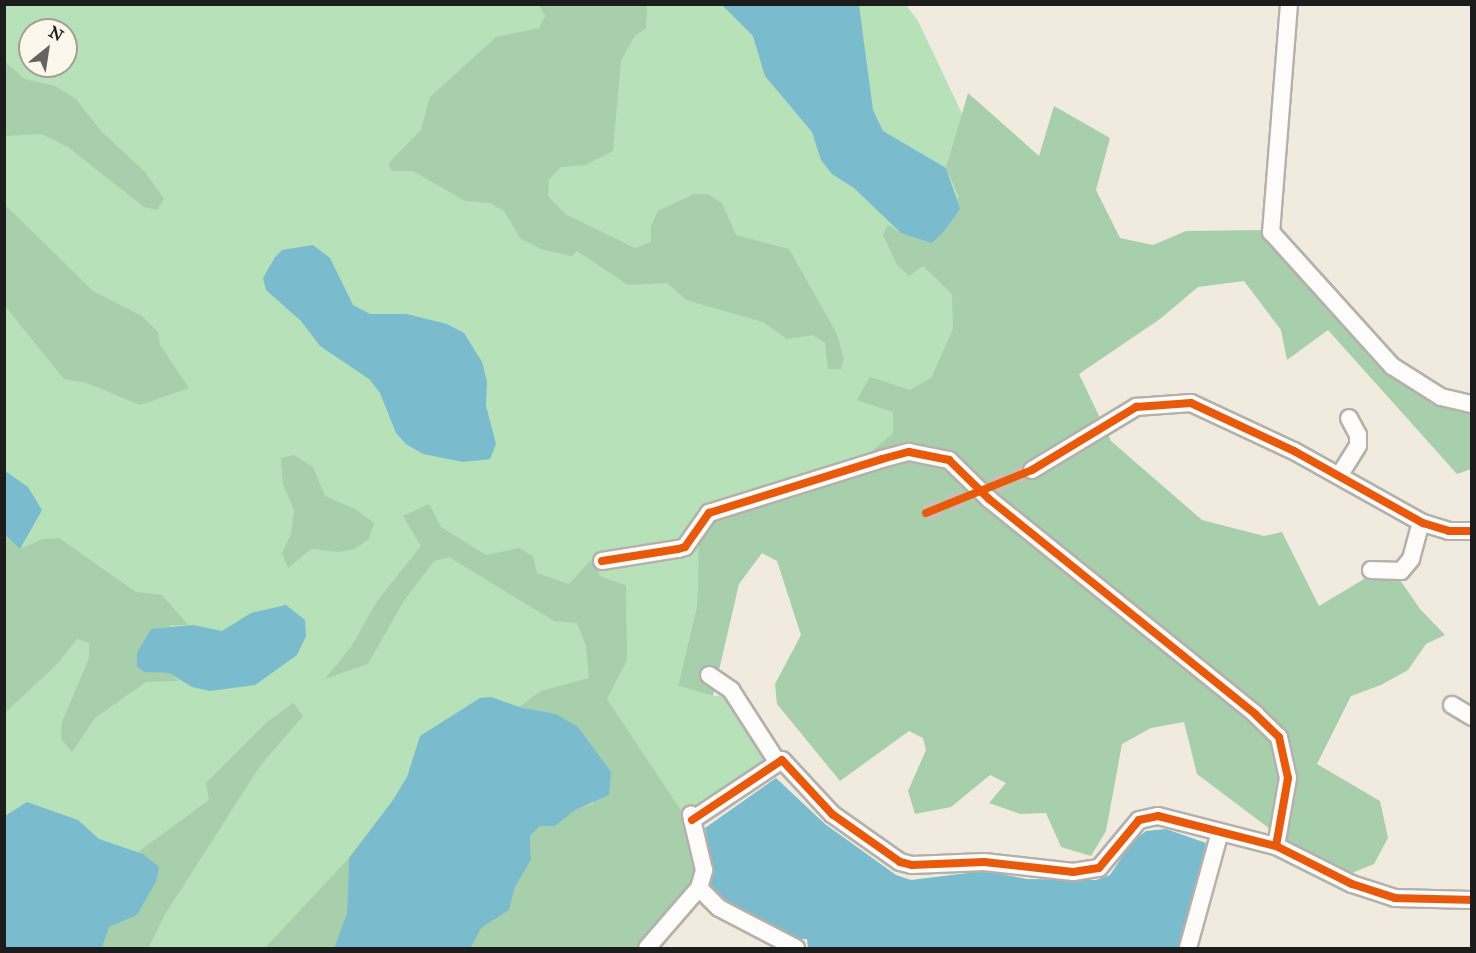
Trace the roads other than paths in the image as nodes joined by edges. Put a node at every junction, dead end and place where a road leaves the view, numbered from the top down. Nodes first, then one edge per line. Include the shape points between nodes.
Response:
1 (1289, 4) edge
2 (1472, 404) edge
3 (1349, 418) dead end
4 (1032, 470) tunnel mouth
5 (1340, 476) junction
6 (1420, 522) junction
7 (1472, 531) edge
8 (602, 561) dead end
9 (1371, 570) dead end
10 (709, 675) dead end
11 (1452, 705) dead end
12 (1472, 717) edge
13 (778, 763) junction
14 (1220, 832) junction
15 (1276, 846) junction
16 (1352, 884) junction
17 (699, 888) junction
18 (1472, 900) edge
19 (1472, 910) edge
20 (647, 948) edge
21 (796, 948) edge
22 (1188, 948) edge

1 - 2 street via 1271,232 1392,366 1441,397
3 - 5 street via 1358,435 1358,445
4 - 5 street via 1136,407 1191,403
5 - 6 street
6 - 7 street via 1449,531
6 - 9 street via 1411,559 1401,571
8 - 15 street via 685,547 709,513 882,459 909,452 949,460 989,499 1255,714 1279,738 1288,778
10 - 13 street via 731,690
11 - 12 street
13 - 14 street via 782,760 832,814 900,862 912,865 984,862 1073,872 1099,868 1108,862 1139,820 1158,816
13 - 17 street via 692,817 704,870
14 - 15 street
14 - 22 street
15 - 16 street
16 - 18 street via 1409,901
16 - 19 street via 1376,903 1401,910
17 - 20 street
17 - 21 street via 719,908

